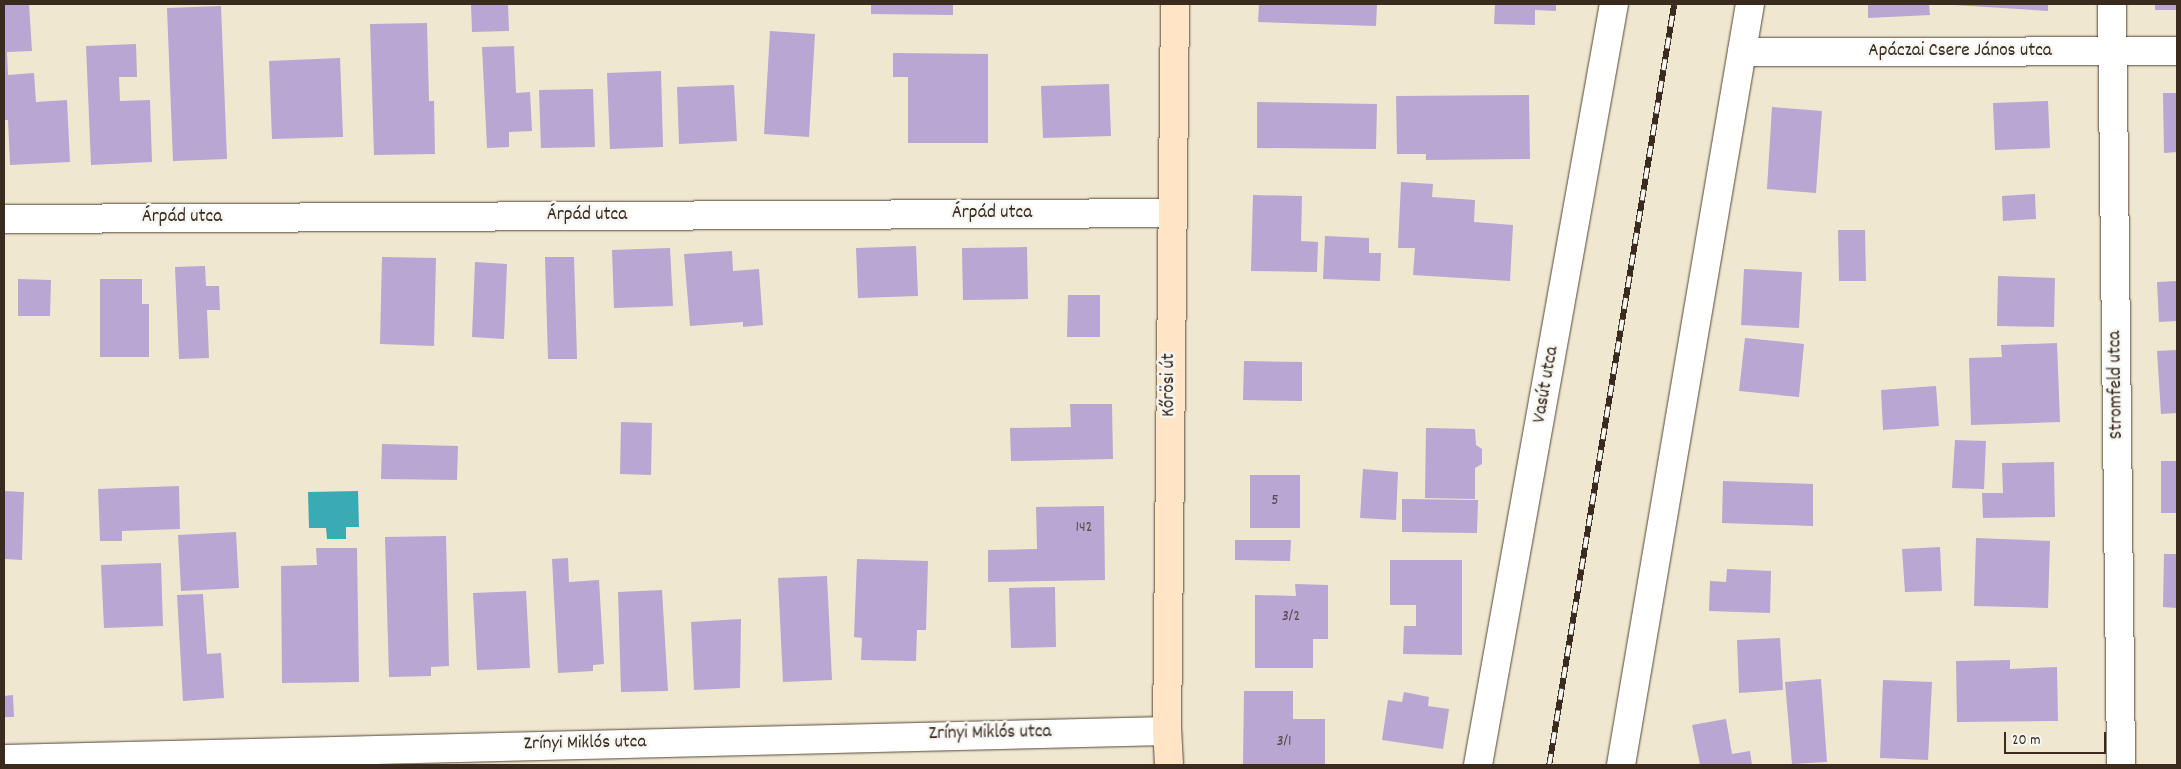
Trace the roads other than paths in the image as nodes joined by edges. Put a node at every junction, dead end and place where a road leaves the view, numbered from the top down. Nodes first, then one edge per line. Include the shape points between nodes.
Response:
1 (1175, 4) edge
2 (1614, 4) edge
3 (1750, 4) edge
4 (2112, 4) edge
5 (2177, 51) edge
6 (1742, 52) junction
7 (2113, 52) junction
8 (1171, 213) junction
9 (4, 219) edge
10 (1167, 732) junction
11 (4, 759) edge
12 (1169, 765) edge
13 (1478, 765) edge
14 (1621, 765) edge
15 (2121, 765) edge

1 - 8 main road, Kőrösi út
2 - 13 street, Vasút utca
3 - 6 street
4 - 7 street, Stromfeld utca
5 - 7 street, Apáczai Csere János utca
6 - 7 street, Apáczai Csere János utca
6 - 14 street
7 - 15 street, Stromfeld utca
8 - 9 street, Árpád utca
8 - 10 main road, Kőrösi út
10 - 11 street, Zrínyi Miklós utca
10 - 12 main road, Kőrösi út

